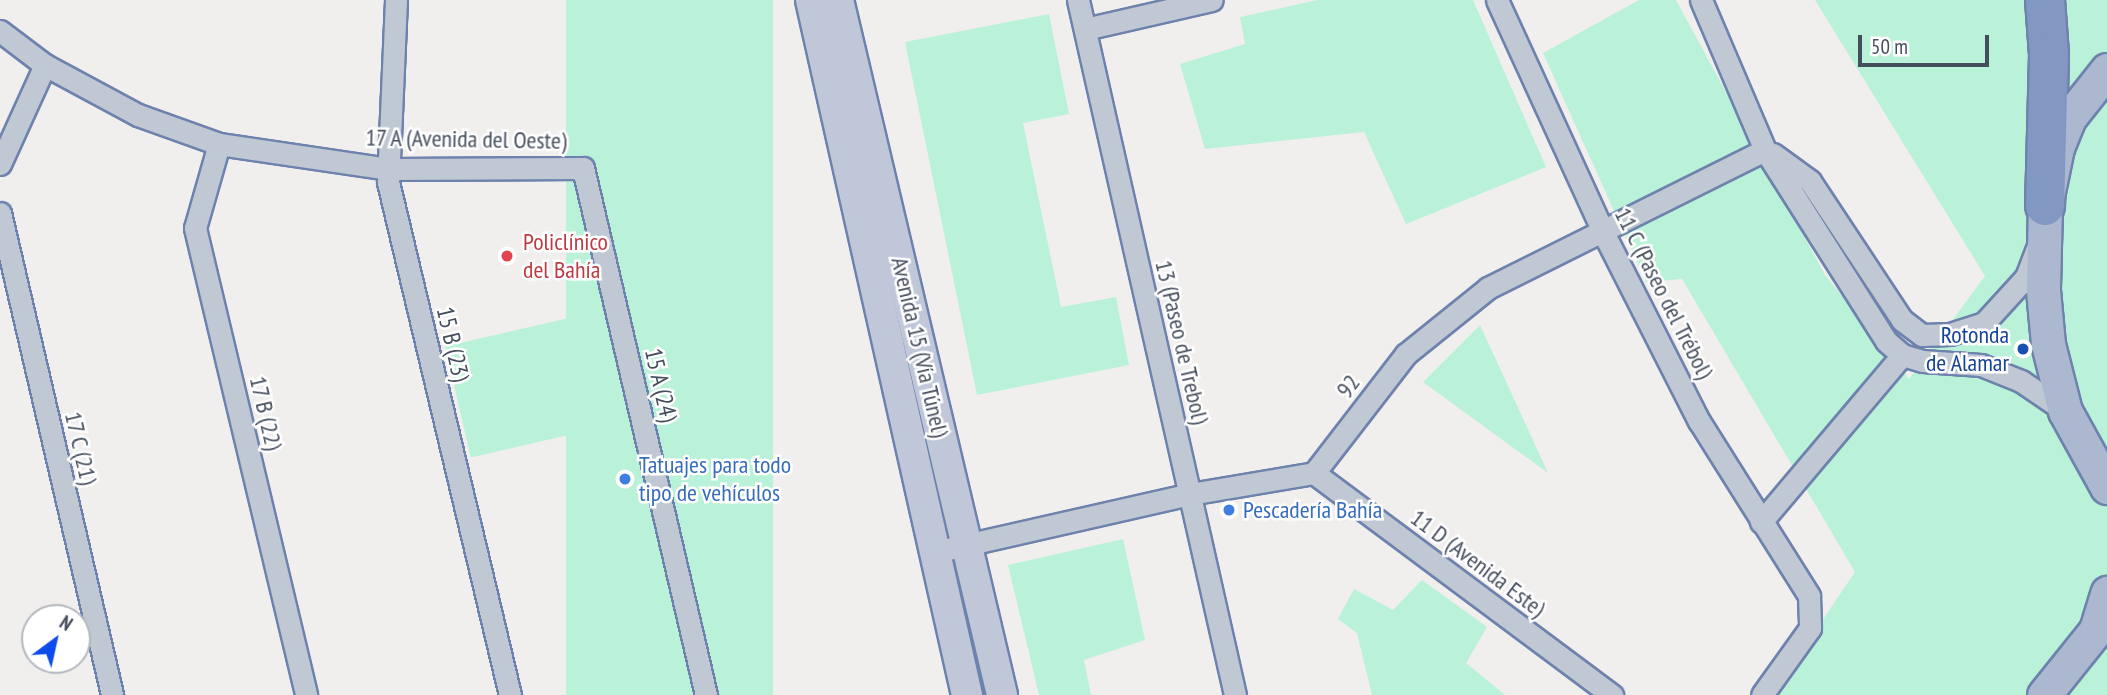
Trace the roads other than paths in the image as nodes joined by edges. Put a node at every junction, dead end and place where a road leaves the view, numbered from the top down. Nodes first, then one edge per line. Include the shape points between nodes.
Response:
1 (396, 0) edge
2 (811, 0) edge
3 (838, 0) edge
4 (1078, 0) edge
5 (1212, 0) edge
6 (1497, 0) edge
7 (1701, 0) edge
8 (2045, 0) edge
9 (1085, 29) junction
10 (0, 31) edge
11 (45, 65) junction
12 (2105, 72) edge
13 (219, 144) junction
14 (1765, 150) junction
15 (0, 164) edge
16 (583, 168) joint
17 (388, 169) junction
18 (0, 213) edge
19 (2045, 217) junction
20 (1602, 232) junction
21 (1902, 355) junction
22 (2065, 411) junction
23 (1314, 473) junction
24 (2107, 487) edge
25 (1190, 494) junction
26 (1761, 522) junction
27 (967, 547) junction
28 (935, 552) junction
29 (2107, 593) edge
30 (2101, 628) edge
31 (112, 695) edge
32 (306, 695) edge
33 (510, 695) edge
34 (706, 695) edge
35 (967, 695) edge
36 (1002, 695) edge
37 (1235, 695) edge
38 (1612, 695) edge
39 (1762, 695) edge
40 (2044, 695) edge

1 - 17 street, 15 B (23)
2 - 28 main road, Avenida 15 (Vía Túnel)
3 - 27 main road, Avenida 15 (Vía Túnel)
4 - 9 street, 13 (Paseo de Trebol)
5 - 9 street
6 - 20 street, 11 C (Paseo del Trébol)
7 - 14 street
8 - 19 highway via 2049,55
9 - 25 street, 13 (Paseo de Trebol)
10 - 11 street, 17 A (Avenida del Oeste)
11 - 13 street, 17 A (Avenida del Oeste) via 138,115
11 - 15 street
12 - 19 main road via 2062,134
13 - 17 street, 17 A (Avenida del Oeste)
13 - 32 street, 17 B (22) via 195,228
14 - 19 street via 1810,181 1902,320 1923,335 1950,334 1984,323 2026,277
14 - 20 street, 92
14 - 21 street via 1865,314
16 - 17 street, 17 A (Avenida del Oeste)
16 - 34 street, 15 A (24)
17 - 33 street, 15 B (23)
18 - 31 street, 17 C (21)
19 - 22 main road via 2043,290 2048,344
20 - 23 street, 92 via 1488,288 1406,354
20 - 26 street, 11 C (Paseo del Trébol) via 1699,422
21 - 22 street via 1982,365 2021,381
21 - 26 street
22 - 24 main road
23 - 25 street
23 - 38 street, 11 D (Avenida Este)
25 - 27 street
25 - 37 street, 13 (Paseo de Trebol)
26 - 39 street, 11 C (Paseo del Trébol) via 1809,596 1810,628
27 - 28 street
27 - 36 main road, Avenida 15 (Vía Túnel)
28 - 35 main road, Avenida 15 (Vía Túnel)
29 - 30 main road
30 - 40 main road

